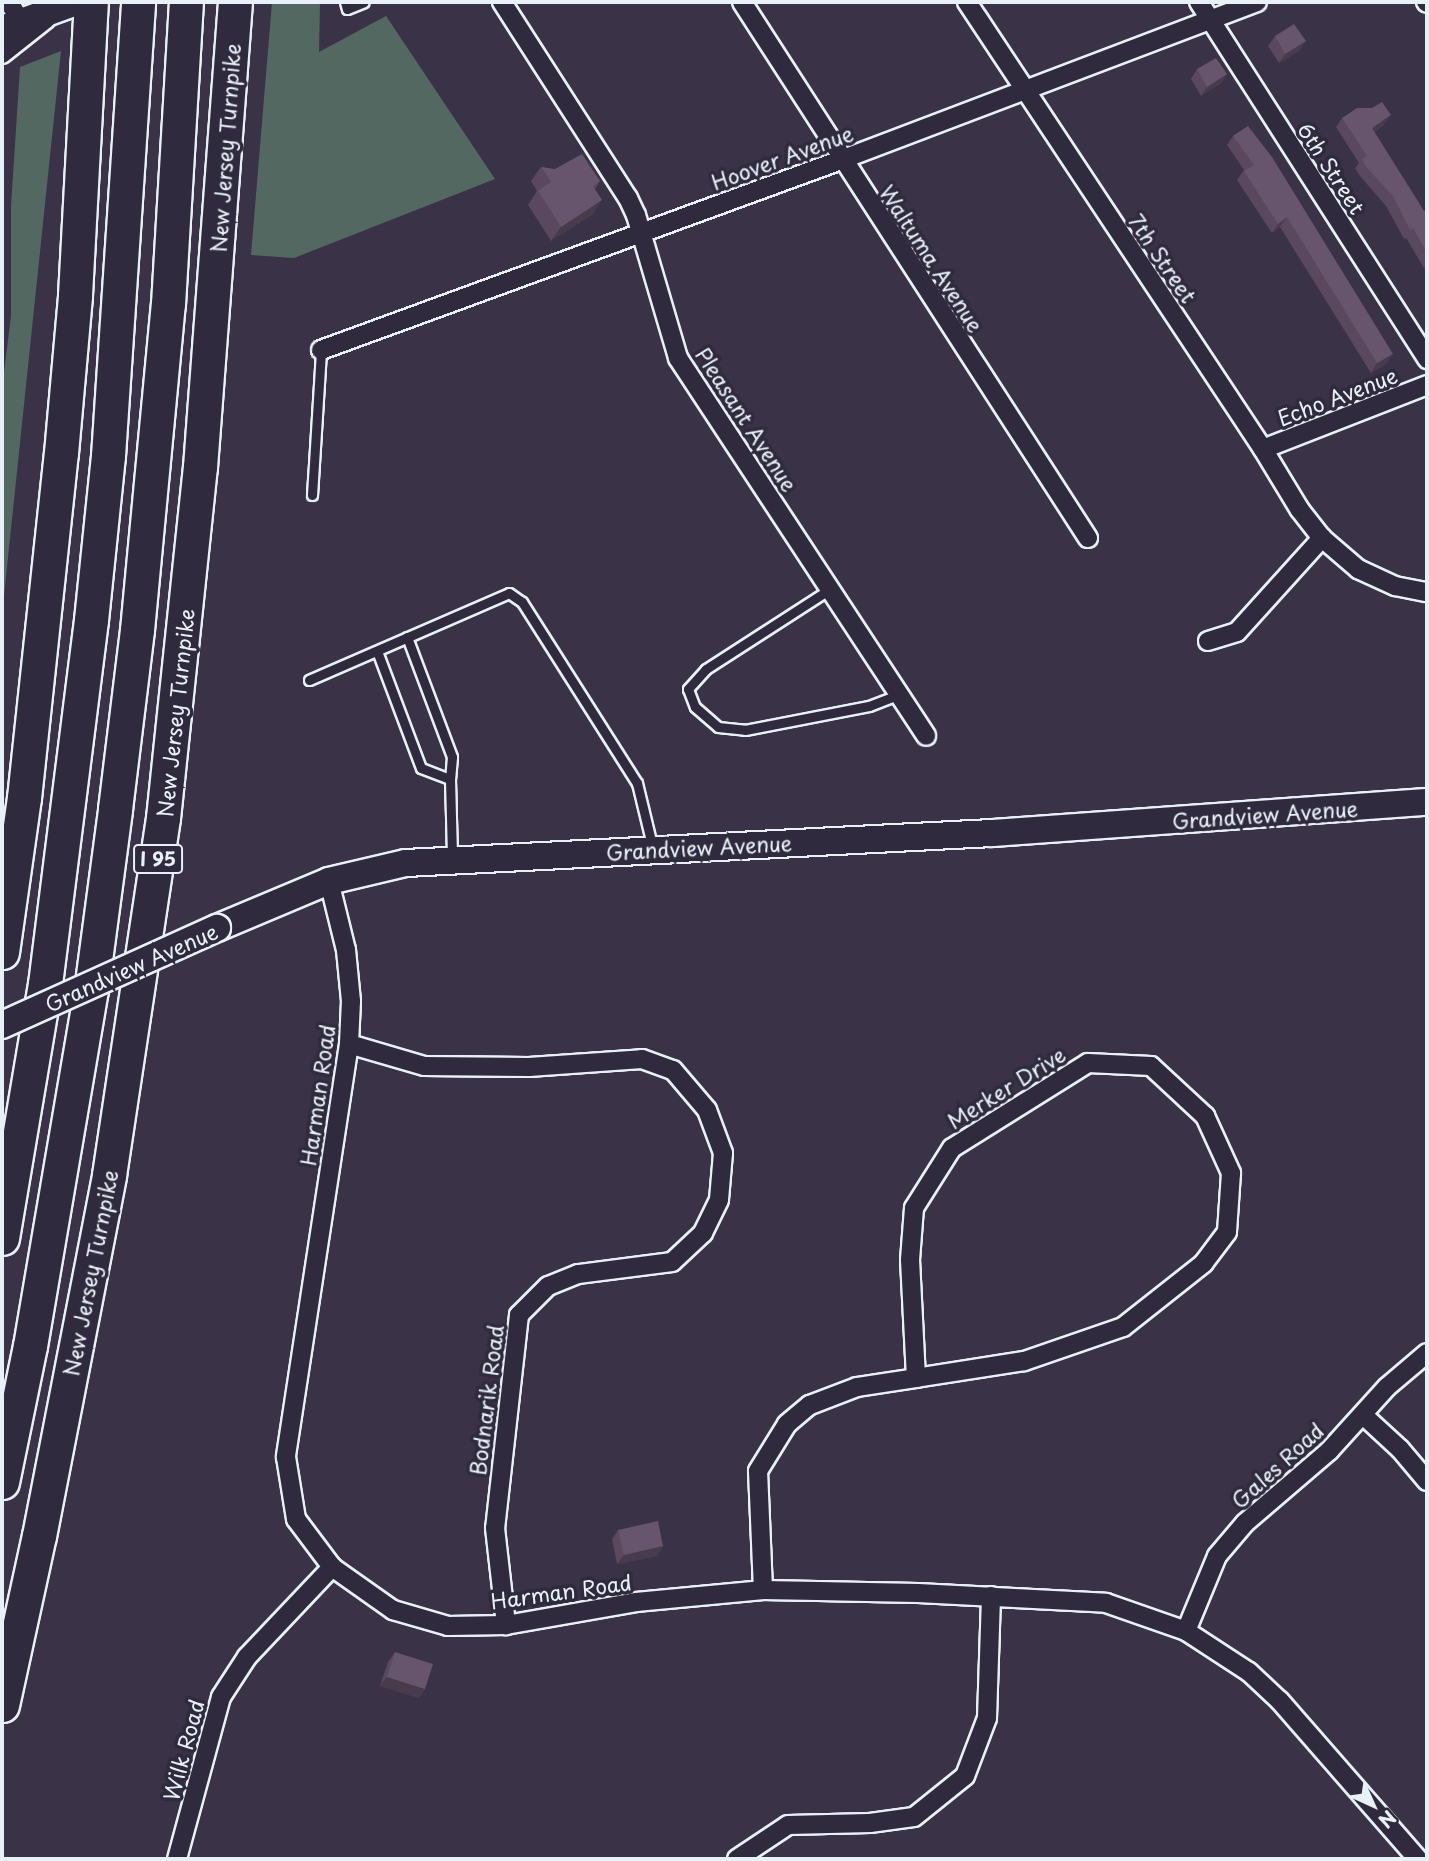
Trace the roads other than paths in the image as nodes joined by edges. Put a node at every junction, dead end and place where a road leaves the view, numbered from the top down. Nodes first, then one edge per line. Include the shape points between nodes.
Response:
1 (235, 2) edge
2 (345, 2) edge
3 (364, 2) edge
4 (502, 2) edge
5 (742, 2) edge
6 (967, 2) edge
7 (1199, 2) edge
8 (1257, 2) edge
9 (76, 4) edge
10 (186, 5) edge
11 (11, 17) edge
12 (138, 17) edge
13 (1210, 20) junction
14 (2, 54) edge
15 (1024, 90) junction
16 (841, 160) junction
17 (642, 233) junction
18 (321, 350) joint
19 (1427, 359) edge
20 (1427, 385) edge
21 (1263, 449) junction
22 (312, 495) dead end
23 (1088, 538) dead end
24 (1322, 538) junction
25 (831, 589) junction
26 (1427, 592) edge
27 (407, 637) junction
28 (1208, 641) dead end
29 (377, 651) junction
30 (309, 680) dead end
31 (900, 694) junction
32 (926, 736) dead end
33 (450, 779) junction
34 (1427, 802) edge
35 (653, 849) junction
36 (452, 860) junction
37 (329, 881) junction
38 (2, 951) edge
39 (2, 1025) edge
40 (349, 1044) junction
41 (2, 1238) edge
42 (1427, 1353) edge
43 (915, 1378) junction
44 (1363, 1415) junction
45 (1427, 1481) edge
46 (2, 1482) edge
47 (332, 1567) junction
48 (763, 1590) junction
49 (992, 1597) junction
50 (506, 1625) junction
51 (1186, 1631) junction
52 (2, 1705) edge
53 (177, 1859) edge
54 (737, 1859) edge
55 (1418, 1859) edge

1 - 52 highway, New Jersey Turnpike / I 95 via 200,467 163,818 109,1175
2 - 3 lane via 347,9
4 - 17 street, Pleasant Avenue via 628,198
5 - 16 street, Waltuma Avenue
6 - 15 street, 7th Street
7 - 13 street, 6th Street
8 - 13 street, Hoover Avenue
9 - 11 street
9 - 14 street
9 - 38 highway via 88,52 75,295 24,798
10 - 46 highway, I 95 via 168,304 116,809 85,1028
12 - 41 highway via 108,456 91,620 45,984
13 - 15 street, Hoover Avenue
13 - 19 street, 6th Street
15 - 16 street, Hoover Avenue
15 - 21 street, 7th Street
16 - 17 street, Hoover Avenue
16 - 23 street, Waltuma Avenue
17 - 18 street, Hoover Avenue
17 - 25 street, Pleasant Avenue via 678,358
18 - 22 lane
20 - 21 street, Echo Avenue
21 - 24 street, 7th Street
24 - 26 street, 7th Street via 1358,569 1395,586
24 - 28 street via 1237,632
25 - 31 street, Pleasant Avenue
25 - 31 lane via 706,669 688,689 695,708 718,727 745,730 869,706
27 - 29 lane
27 - 33 lane via 452,757
27 - 35 lane via 509,593 522,602 637,783
29 - 30 lane
29 - 33 lane via 421,768
31 - 32 street, Pleasant Avenue
33 - 36 lane
34 - 35 street, Grandview Avenue via 992,833
35 - 36 street, Grandview Avenue
36 - 37 street, Grandview Avenue via 406,863
37 - 39 street, Grandview Avenue, bridge
37 - 40 street, Harman Road via 346,950
40 - 47 street, Harman Road via 286,1457 296,1519
40 - 50 street, Bodnarik Road via 424,1066 529,1068 642,1059 673,1070 706,1110 723,1153 719,1200 704,1233 672,1262 578,1274 548,1286 519,1315 495,1528
42 - 44 street, Gales Road
43 - 43 street, Merker Drive via 1024,1361 1122,1327 1204,1263 1227,1232 1231,1173 1205,1116 1151,1066 1088,1063 951,1147 914,1208 910,1260
43 - 48 street, Merker Drive via 857,1387 810,1405 787,1424 758,1471
44 - 45 street
44 - 51 street, Gales Road via 1329,1451 1254,1514 1217,1556
47 - 50 street, Harman Road via 393,1610 448,1626
47 - 53 street, Wilk Road via 247,1657 221,1697
48 - 49 street, Harman Road
48 - 50 street, Harman Road via 636,1602
49 - 51 street, Harman Road via 1106,1603
49 - 54 street via 987,1718 965,1776 914,1817 788,1825
51 - 55 street, Harman Road via 1224,1653 1280,1701

